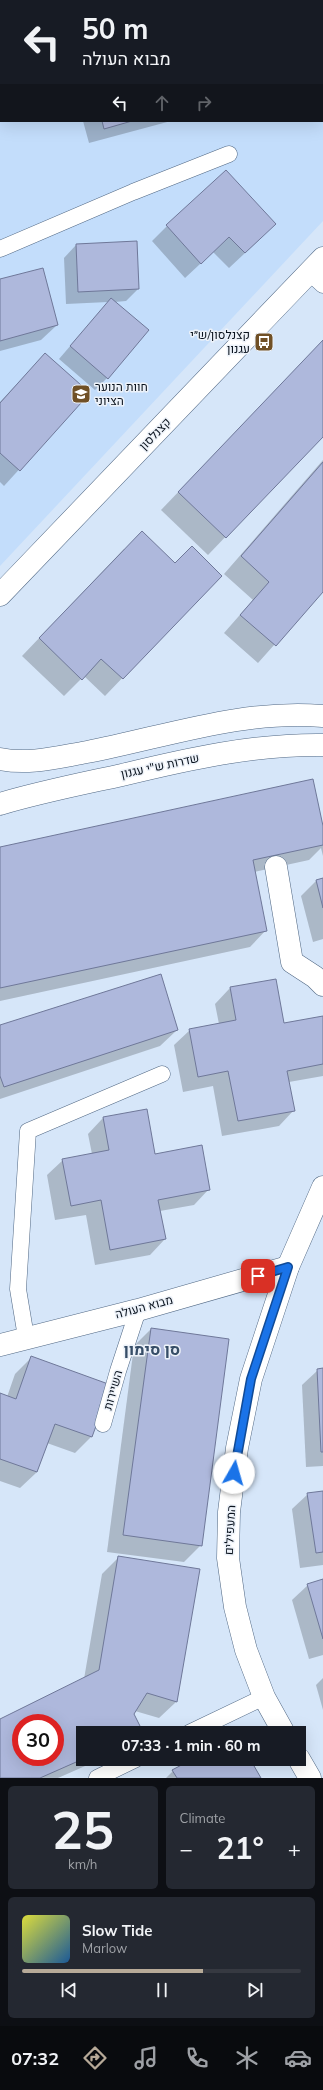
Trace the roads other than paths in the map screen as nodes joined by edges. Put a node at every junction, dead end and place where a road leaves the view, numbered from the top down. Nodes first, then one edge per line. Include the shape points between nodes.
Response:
1 (229, 154) dead end
2 (0, 249) edge
3 (319, 272) edge
4 (0, 595) edge
5 (323, 716) edge
6 (323, 745) edge
7 (0, 759) edge
8 (0, 804) edge
9 (276, 867) dead end
10 (323, 985) edge
11 (162, 1074) dead end
12 (323, 1187) edge
13 (288, 1267) junction
14 (138, 1310) junction
15 (26, 1337) junction
16 (0, 1345) edge
17 (103, 1424) dead end
18 (264, 1697) junction
19 (204, 1726) edge
20 (280, 1726) edge
21 (122, 1766) edge
22 (303, 1766) edge
23 (97, 1778) edge
24 (310, 1778) edge

1 - 2 lane
3 - 4 street, קצנלסון
5 - 7 street via 260,716 204,725 67,756 24,762
6 - 8 street, שדרות ש"י עגנון via 292,745 233,751
9 - 10 street via 292,962
11 - 15 lane via 28,1131 18,1289
12 - 13 street, המעפילים
13 - 14 street, מבוא העולה
13 - 18 street, המעפילים via 251,1379 237,1448 229,1512 228,1558 235,1607 246,1650
14 - 15 street, מבוא העולה
14 - 17 lane, השיירות
15 - 16 street, מבוא העולה
18 - 19 lane
18 - 20 street, המעפילים
21 - 23 lane
22 - 24 street

